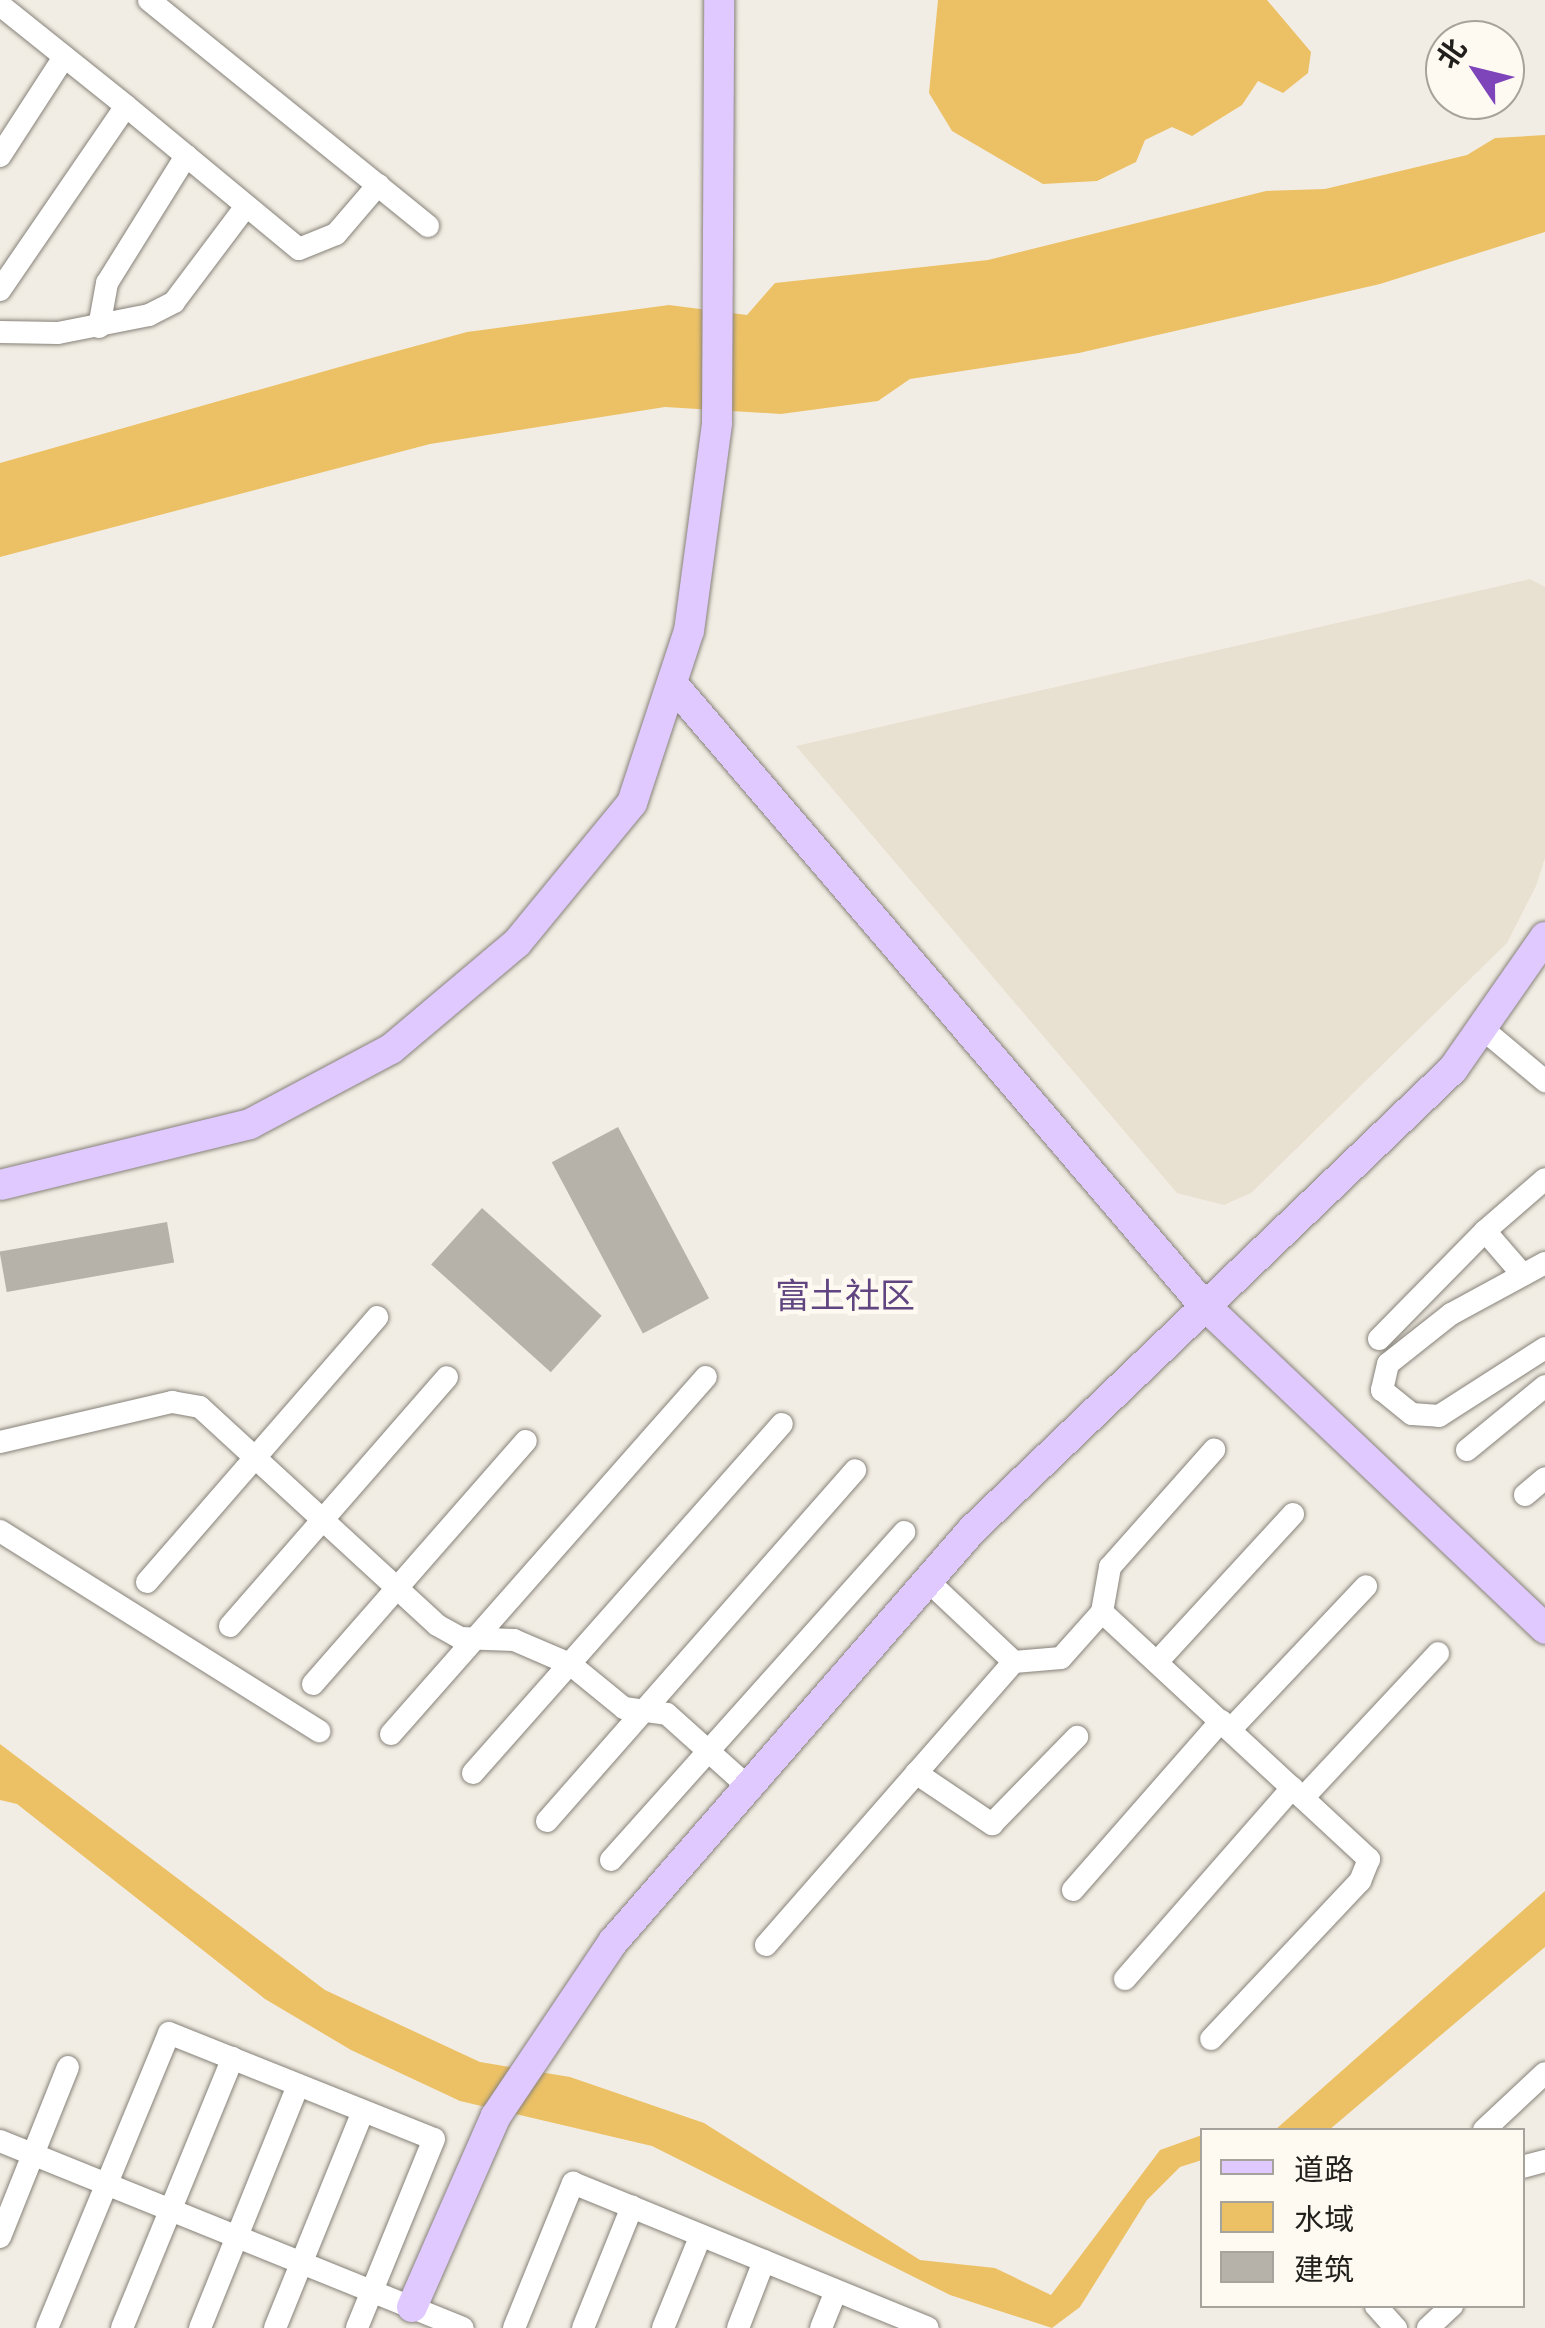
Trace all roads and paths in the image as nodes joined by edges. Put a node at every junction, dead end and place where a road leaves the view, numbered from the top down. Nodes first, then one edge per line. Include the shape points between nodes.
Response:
1 (149, 0) edge
2 (719, 0) edge
3 (1, 9) edge
4 (64, 57) junction
5 (126, 106) junction
6 (0, 156) edge
7 (186, 156) junction
8 (378, 185) junction
9 (246, 206) junction
10 (428, 226) dead end
11 (0, 290) edge
12 (99, 327) junction
13 (0, 332) edge
14 (676, 688) junction
15 (1545, 938) edge
16 (1484, 1030) junction
17 (1545, 1081) edge
18 (1545, 1179) edge
19 (0, 1185) edge
20 (1484, 1232) junction
21 (1545, 1263) edge
22 (1523, 1275) junction
23 (1201, 1302) junction
24 (377, 1317) dead end
25 (1379, 1338) dead end
26 (1545, 1348) edge
27 (447, 1377) dead end
28 (706, 1377) dead end
29 (1545, 1386) edge
30 (782, 1424) dead end
31 (526, 1441) dead end
32 (0, 1442) edge
33 (1214, 1450) dead end
34 (1467, 1450) dead end
35 (255, 1458) junction
36 (855, 1470) dead end
37 (1545, 1478) edge
38 (1525, 1494) dead end
39 (1293, 1514) dead end
40 (322, 1520) junction
41 (0, 1530) edge
42 (904, 1532) dead end
43 (927, 1580) junction
44 (147, 1582) dead end
45 (1366, 1586) dead end
46 (396, 1588) junction
47 (1102, 1612) junction
48 (230, 1626) dead end
49 (1545, 1629) edge
50 (475, 1638) junction
51 (1438, 1653) dead end
52 (1014, 1662) junction
53 (1157, 1662) junction
54 (570, 1664) junction
55 (313, 1684) dead end
56 (642, 1712) junction
57 (1226, 1726) junction
58 (319, 1730) dead end
59 (391, 1734) dead end
60 (1077, 1737) dead end
61 (710, 1750) junction
62 (474, 1772) dead end
63 (916, 1773) junction
64 (746, 1785) junction
65 (1298, 1793) junction
66 (546, 1821) dead end
67 (612, 1860) dead end
68 (1073, 1890) dead end
69 (766, 1945) dead end
70 (1126, 1979) dead end
71 (1211, 2038) dead end
72 (232, 2058) junction
73 (68, 2068) dead end
74 (1545, 2073) edge
75 (298, 2085) junction
76 (363, 2111) junction
77 (1486, 2128) edge
78 (0, 2141) edge
79 (33, 2154) junction
80 (106, 2184) junction
81 (632, 2207) junction
82 (170, 2210) junction
83 (237, 2236) junction
84 (700, 2236) junction
85 (0, 2237) edge
86 (764, 2261) junction
87 (302, 2262) junction
88 (836, 2290) junction
89 (372, 2291) junction
90 (1377, 2308) edge
91 (1450, 2308) edge
92 (408, 2318) edge
93 (900, 2323) edge
94 (47, 2328) edge
95 (122, 2328) edge
96 (200, 2328) edge
97 (275, 2328) edge
98 (357, 2328) edge
99 (463, 2328) edge
100 (514, 2328) edge
101 (583, 2328) edge
102 (663, 2328) edge
103 (738, 2328) edge
104 (821, 2328) edge
105 (928, 2328) edge
106 (1363, 2328) edge
107 (1396, 2328) edge
108 (1428, 2328) edge

1 - 8 street
2 - 14 main road via 717,422
3 - 4 street
4 - 5 street
4 - 6 street
5 - 7 street
5 - 11 street
7 - 9 street
7 - 12 street via 132,235
8 - 9 street via 336,234 299,249
8 - 10 street
9 - 12 street via 174,302
12 - 13 street
14 - 19 main road via 632,803 577,880 454,1004 250,1124
14 - 23 main road
15 - 16 main road
16 - 17 street
16 - 23 main road
18 - 20 street
20 - 22 street
20 - 25 street
21 - 22 street
22 - 26 street via 1451,1314 1388,1364 1382,1390 1412,1414 1439,1416
23 - 43 main road
23 - 49 main road
24 - 35 street
27 - 40 street
28 - 50 street
29 - 34 street
30 - 54 street
31 - 46 street
32 - 35 street via 172,1402 200,1407
33 - 47 street via 1110,1567
35 - 40 street
35 - 44 street
36 - 56 street
37 - 38 street
39 - 53 street
40 - 46 street
40 - 48 street
41 - 58 street
42 - 61 street
43 - 52 street
43 - 64 main road
45 - 57 street
46 - 50 street via 437,1626
46 - 55 street
47 - 52 street via 1061,1658
47 - 53 street
50 - 54 street via 514,1640
50 - 59 street
51 - 65 street
52 - 63 street
53 - 57 street
54 - 56 street
54 - 62 street
56 - 61 street via 667,1714
56 - 66 street
57 - 65 street
57 - 68 street
60 - 63 street via 992,1824
61 - 64 street
61 - 67 street
63 - 69 street
64 - 92 main road via 612,1942 527,2062 496,2116
65 - 70 street
65 - 71 street via 1369,1859 1360,1881
72 - 75 street
72 - 80 street via 169,2033
72 - 82 street
73 - 79 street
74 - 77 street
75 - 76 street
75 - 83 street
76 - 87 street
76 - 89 street via 434,2140
78 - 79 street
79 - 80 street
79 - 85 street
80 - 82 street
80 - 94 street
81 - 84 street
81 - 100 street via 572,2183
81 - 101 street
82 - 83 street
82 - 95 street
83 - 87 street
83 - 96 street
84 - 86 street
84 - 102 street
86 - 88 street
86 - 103 street
87 - 89 street
87 - 97 street
88 - 93 street
88 - 104 street
89 - 92 street
89 - 98 street
90 - 106 street
90 - 107 street
91 - 108 street
92 - 99 street
93 - 105 street

